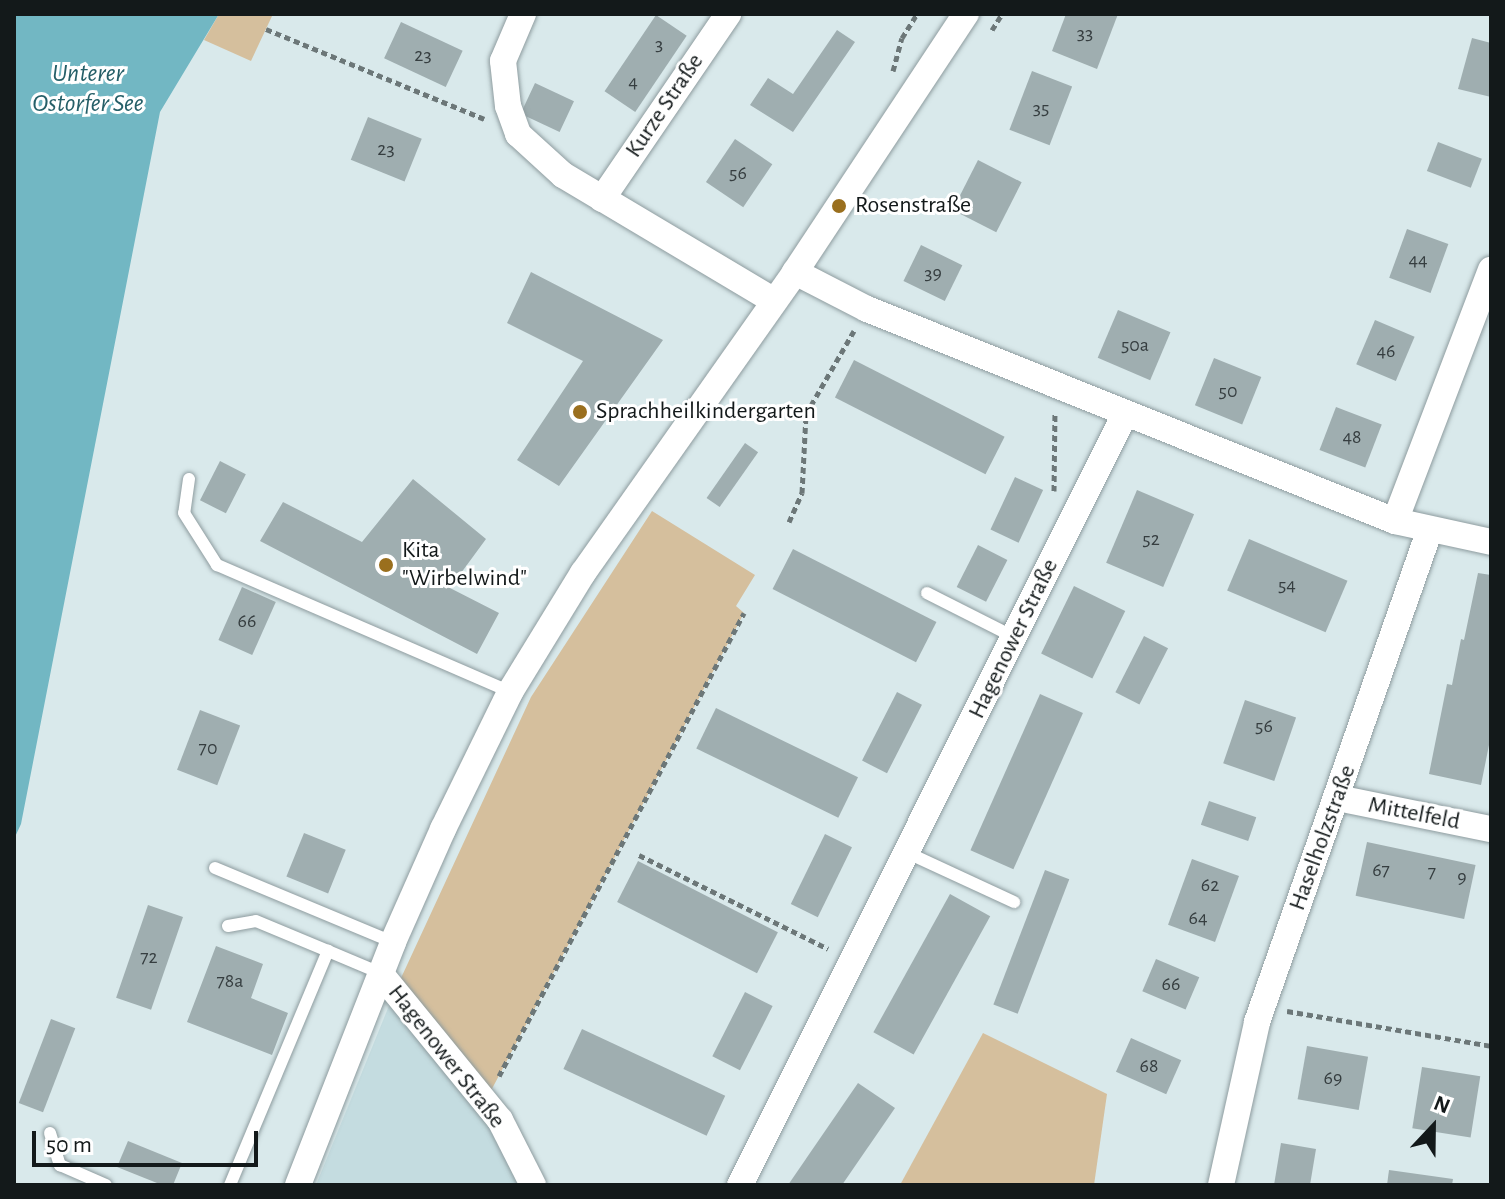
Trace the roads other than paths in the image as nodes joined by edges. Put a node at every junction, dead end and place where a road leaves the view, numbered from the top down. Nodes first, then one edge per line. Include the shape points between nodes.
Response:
1 (523, 14) edge
2 (728, 14) edge
3 (966, 14) edge
4 (602, 199) junction
5 (1491, 270) edge
6 (795, 272) junction
7 (774, 301) junction
8 (1125, 414) junction
9 (189, 479) dead end
10 (1395, 521) junction
11 (1430, 529) junction
12 (1491, 542) edge
13 (927, 593) dead end
14 (1016, 638) junction
15 (510, 692) junction
16 (1338, 798) junction
17 (1491, 829) edge
18 (908, 853) junction
19 (215, 868) dead end
20 (1014, 902) dead end
21 (228, 926) dead end
22 (393, 942) junction
23 (328, 951) junction
24 (380, 973) junction
25 (50, 1133) dead end
26 (106, 1185) edge
27 (230, 1185) edge
28 (298, 1185) edge
29 (533, 1185) edge
30 (740, 1185) edge
31 (1221, 1185) edge

1 - 4 street via 503,61 508,106 518,134 563,175
2 - 4 street, Kurze Straße
3 - 6 street, Hagenower Straße
4 - 7 street
5 - 10 street
6 - 7 street, Hagenower Straße
6 - 8 street via 867,309
7 - 15 street, Hagenower Straße via 583,573
8 - 10 street
8 - 14 street, Hagenower Straße
9 - 15 lane via 184,513 217,565
10 - 11 street
11 - 12 street
11 - 16 street, Haselholzstraße
13 - 14 lane
14 - 18 street, Hagenower Straße
15 - 22 street, Hagenower Straße
16 - 17 street, Mittelfeld
16 - 31 street, Haselholzstraße via 1263,1007
18 - 20 lane
18 - 30 street, Hagenower Straße
19 - 22 lane
21 - 23 lane via 256,921
22 - 24 street, Hagenower Straße
23 - 24 lane
23 - 27 lane
24 - 28 street, Hagenower Straße
24 - 29 street, Hagenower Straße via 500,1120
25 - 26 lane via 60,1165

